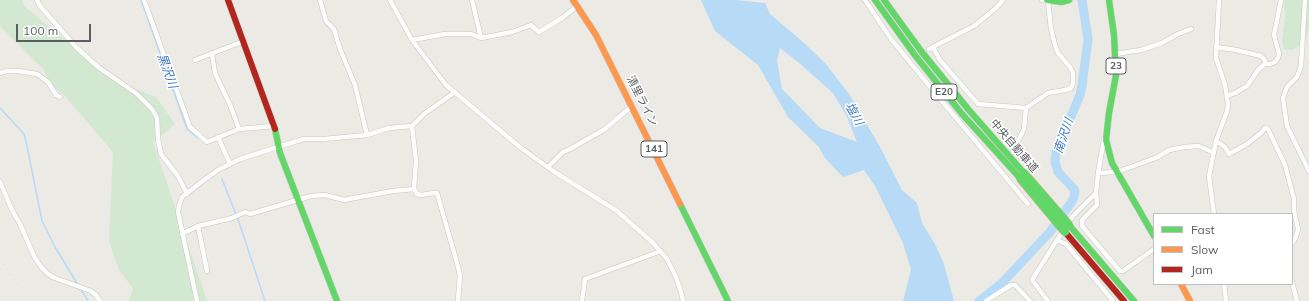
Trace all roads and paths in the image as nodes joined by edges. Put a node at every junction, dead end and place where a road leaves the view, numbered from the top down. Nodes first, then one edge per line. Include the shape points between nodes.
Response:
1 (37, 0) edge
2 (144, 0) edge
3 (228, 0) edge
4 (320, 0) edge
5 (390, 0) edge
6 (472, 0) edge
7 (864, 0) edge
8 (875, 0) edge
9 (884, 0) edge
10 (1003, 0) edge
11 (1046, 0) edge
12 (1069, 0) edge
13 (1109, 0) edge
14 (1220, 0) edge
15 (1281, 0) edge
16 (1305, 0) edge
17 (575, 3) edge
18 (1191, 29) dead end
19 (480, 38) junction
20 (412, 40) junction
21 (244, 42) junction
22 (1216, 47) junction
23 (212, 54) junction
24 (1115, 54) junction
25 (195, 60) dead end
26 (1265, 64) junction
27 (0, 73) edge
28 (455, 92) junction
29 (1227, 96) junction
30 (60, 97) dead end
31 (632, 106) junction
32 (1026, 108) junction
33 (274, 126) junction
34 (412, 126) junction
35 (238, 129) junction
36 (1106, 131) junction
37 (367, 135) junction
38 (218, 137) junction
39 (1216, 141) junction
40 (279, 147) junction
41 (1013, 152) dead end
42 (1214, 153) junction
43 (230, 164) junction
44 (548, 167) junction
45 (1309, 171) edge
46 (1117, 172) junction
47 (1098, 173) junction
48 (1022, 176) junction
49 (0, 182) edge
50 (414, 189) junction
51 (1096, 193) junction
52 (187, 194) junction
53 (299, 200) junction
54 (1028, 204) dead end
55 (1214, 213) edge
56 (198, 226) junction
57 (1067, 228) junction
58 (182, 234) junction
59 (1153, 234) edge
60 (1057, 240) junction
61 (1293, 242) edge
62 (1153, 250) edge
63 (661, 251) junction
64 (207, 271) dead end
65 (1182, 285) edge
66 (1224, 285) edge
67 (1293, 285) edge
68 (100, 301) edge
69 (197, 301) edge
70 (336, 301) edge
71 (458, 301) edge
72 (582, 301) edge
73 (683, 301) edge
74 (728, 301) edge
75 (986, 301) edge
76 (1030, 301) edge
77 (1048, 301) edge
78 (1113, 301) edge
79 (1124, 301) edge
80 (1134, 301) edge
81 (1190, 301) edge
82 (1226, 301) edge
83 (1297, 301) edge

1 - 52 street via 76,47 98,67 137,94 152,109 156,118 161,154 178,176
2 - 38 street via 190,127 206,142
3 - 21 main road
4 - 37 street via 326,21 334,29 355,85
5 - 20 street
6 - 19 street
7 - 54 street via 891,39
8 - 48 main road, 中央自動車道 / E20 via 962,114
9 - 48 main road, 中央自動車道 / E20 via 921,51
10 - 32 street via 974,26 931,48 978,104
11 - 12 main road
11 - 32 street via 1055,45 1073,73 1073,83 1071,88 1048,93
13 - 24 main road, 23
14 - 22 street
15 - 26 street via 1274,35 1278,58 1270,64
16 - 45 street via 1301,66 1283,98 1287,126
17 - 19 street via 562,18 539,32 531,25 512,32
17 - 31 main road, 清里ライン / 141 via 596,35
18 - 24 street via 1141,50
19 - 20 street via 471,34 445,34
20 - 28 street via 446,85
21 - 23 street
21 - 33 main road
22 - 26 street via 1261,56
22 - 29 street via 1216,58
23 - 25 street
23 - 35 street via 215,74 231,107
24 - 36 main road, 23 via 1115,80
26 - 29 street via 1247,86
27 - 30 street via 18,71 37,74 48,82
28 - 34 street
28 - 44 street via 521,148
29 - 39 street via 1227,111
31 - 44 street via 605,129 563,152
31 - 74 main road, 清里ライン / 141
32 - 41 street via 1024,129
33 - 35 street
33 - 40 main road
34 - 37 street via 389,128
34 - 50 street via 416,161
35 - 38 street
36 - 46 main road, 23 via 1109,153
36 - 47 street
37 - 40 street via 304,139
38 - 43 street
39 - 42 street
39 - 61 street via 1230,154 1247,144 1265,128 1268,129 1285,165 1294,199 1298,229
40 - 43 street
40 - 53 main road
42 - 46 street via 1199,146 1184,147 1169,150 1158,157
42 - 55 street via 1209,176
43 - 52 street
44 - 63 street via 617,211
46 - 47 street
46 - 59 main road, 23
47 - 51 street
48 - 57 main road, 中央自動車道 / E20, bridge
49 - 68 street via 42,268 55,278 96,295
50 - 53 street via 344,200 319,195
50 - 71 street via 421,195 437,193 460,275
51 - 60 street via 1073,216
51 - 62 street via 1097,205 1082,220 1082,224 1120,271
52 - 58 street via 179,206
53 - 56 street
53 - 70 main road
56 - 58 street
56 - 64 street
57 - 79 main road, 中央自動車道 / E20
57 - 80 main road, 中央自動車道 / E20
58 - 69 street
60 - 77 street via 1032,280
60 - 78 street via 1066,244
63 - 72 street via 585,279
63 - 73 street via 676,277
65 - 81 main road
66 - 82 street
67 - 83 street
75 - 76 street via 1011,285

